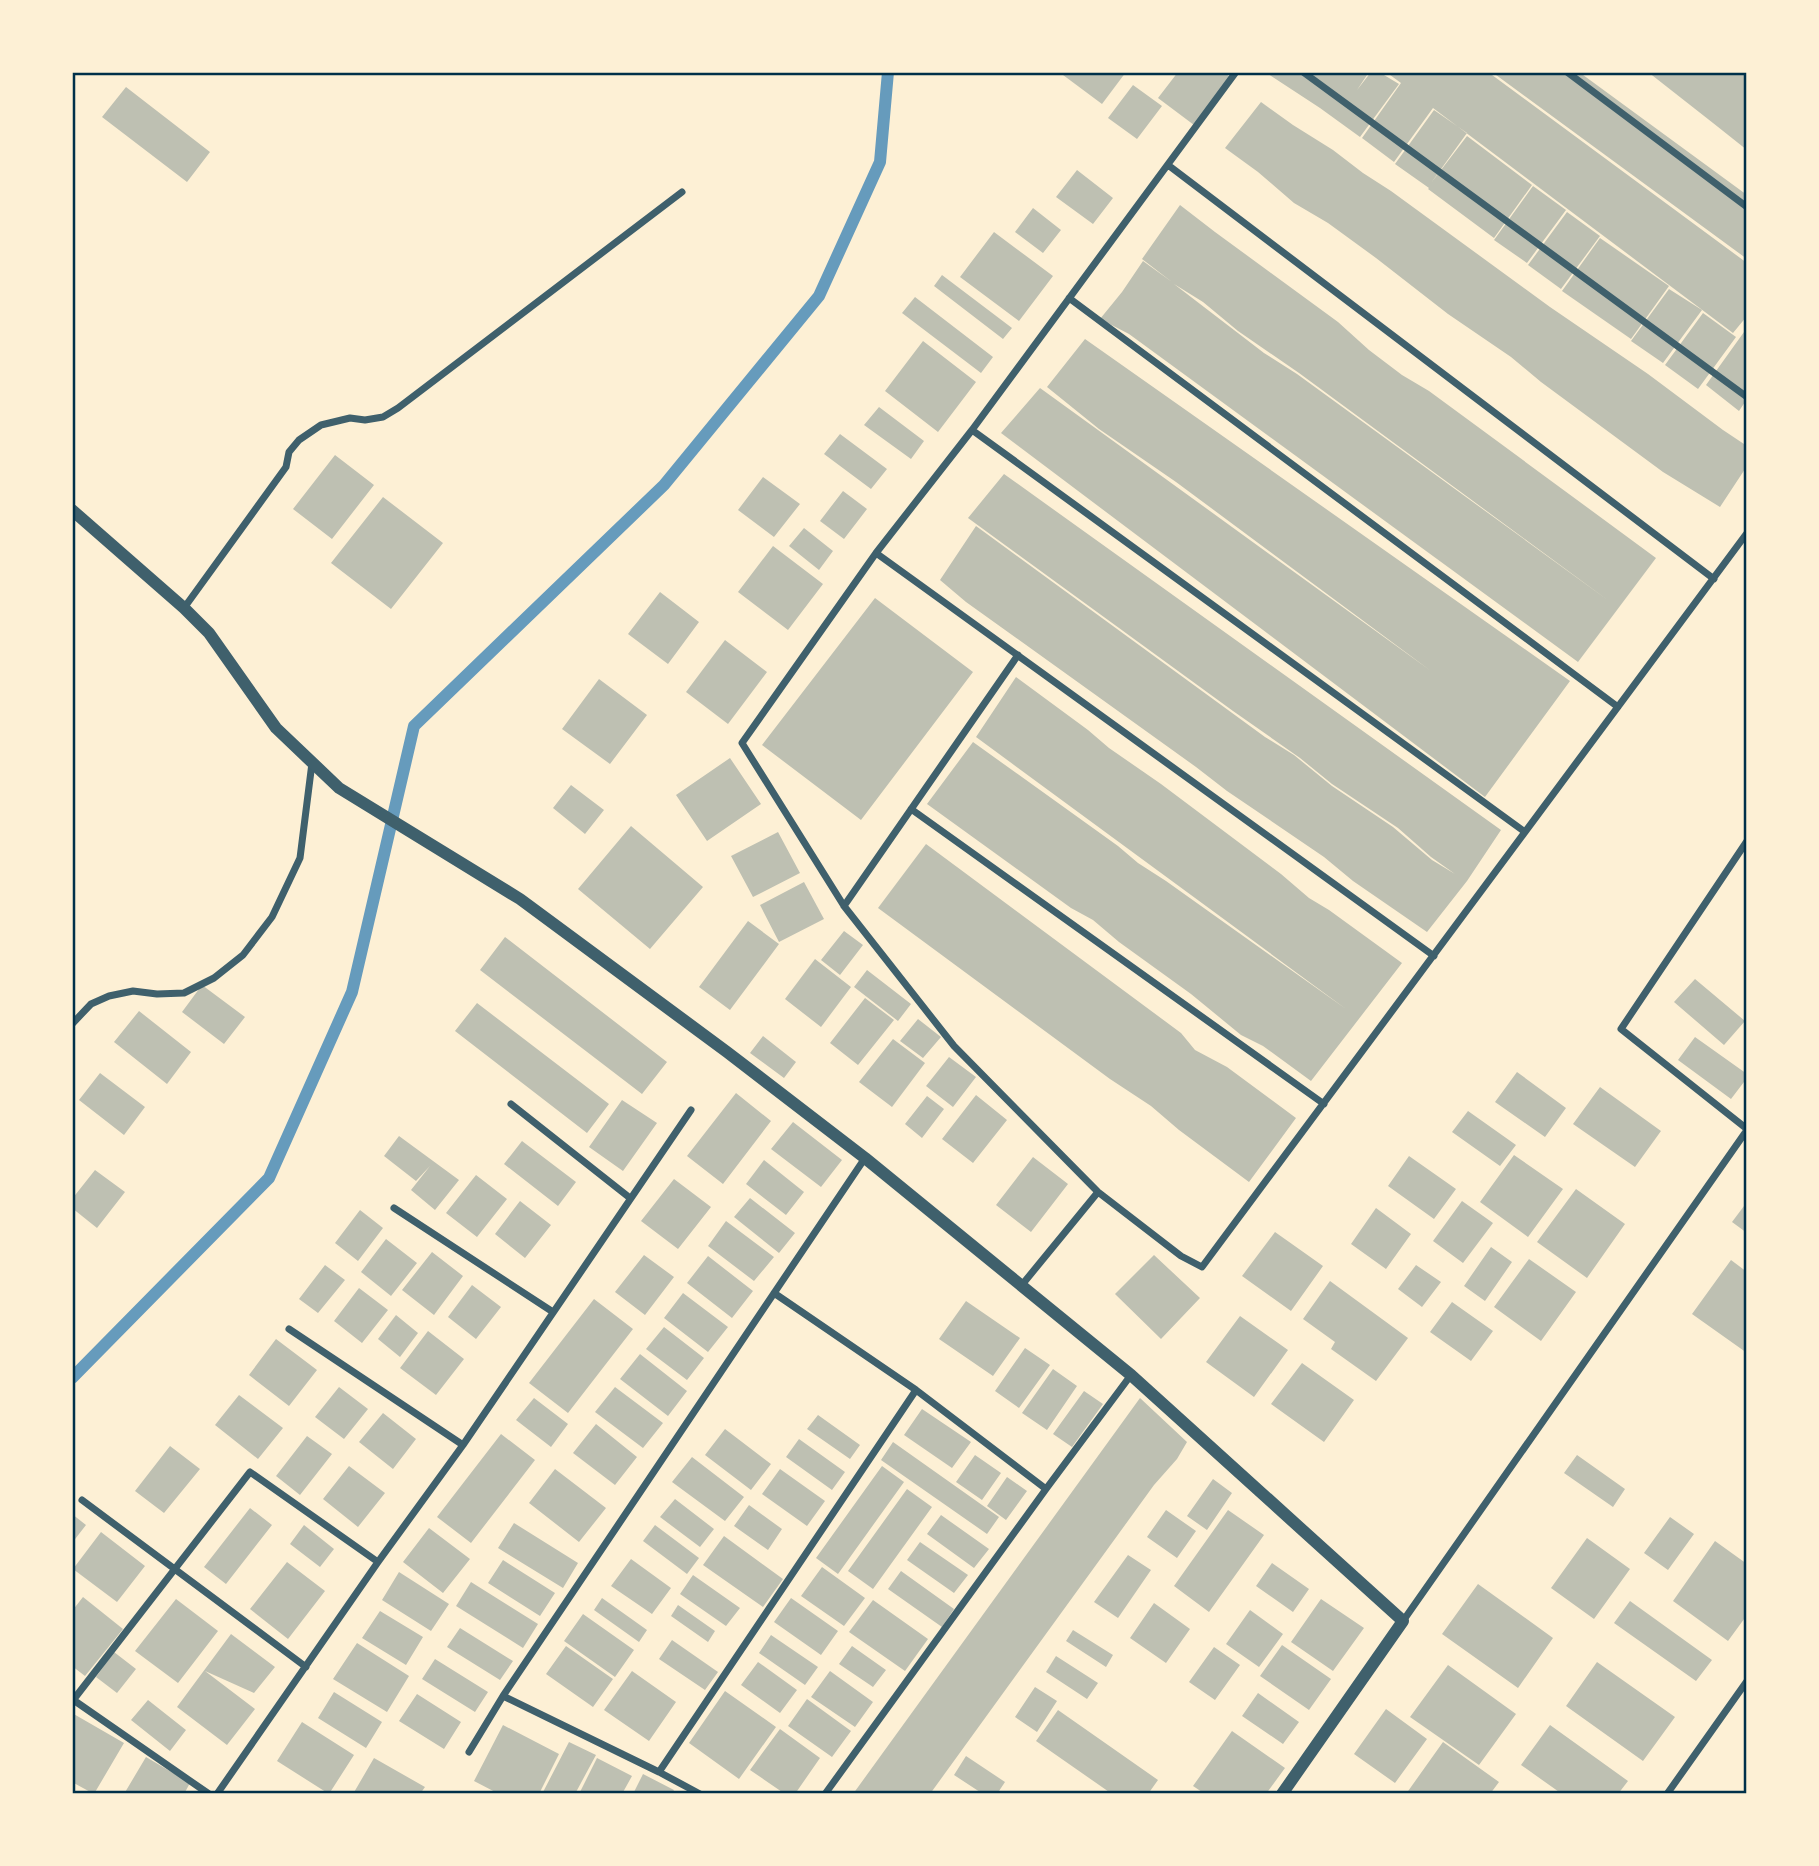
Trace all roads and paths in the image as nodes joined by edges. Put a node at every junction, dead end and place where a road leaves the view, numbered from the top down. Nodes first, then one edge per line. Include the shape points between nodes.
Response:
1 (1236, 72) edge
2 (1303, 72) edge
3 (1567, 72) edge
4 (1168, 165) junction
5 (682, 192) dead end
6 (1747, 207) edge
7 (1069, 298) junction
8 (1747, 397) edge
9 (972, 430) junction
10 (72, 510) edge
11 (1747, 533) edge
12 (876, 553) junction
13 (1714, 579) junction
14 (184, 608) junction
15 (1018, 655) junction
16 (1618, 707) junction
17 (312, 762) junction
18 (911, 809) junction
19 (1525, 832) junction
20 (1747, 841) edge
21 (844, 906) junction
22 (1434, 956) junction
23 (72, 1024) edge
24 (511, 1104) dead end
25 (1324, 1104) junction
26 (691, 1110) dead end
27 (1747, 1130) edge
28 (865, 1158) junction
29 (1098, 1192) junction
30 (630, 1198) junction
31 (394, 1208) dead end
32 (1021, 1286) junction
33 (774, 1293) junction
34 (553, 1312) junction
35 (289, 1329) dead end
36 (1131, 1375) junction
37 (916, 1390) junction
38 (463, 1445) junction
39 (1046, 1489) junction
40 (82, 1500) dead end
41 (378, 1562) junction
42 (176, 1569) junction
43 (1403, 1621) junction
44 (306, 1667) junction
45 (1747, 1681) edge
46 (503, 1696) junction
47 (73, 1699) edge
48 (469, 1752) dead end
49 (659, 1772) junction
50 (209, 1794) edge
51 (217, 1794) edge
52 (700, 1794) edge
53 (825, 1794) edge
54 (1282, 1794) edge
55 (1667, 1794) edge

1 - 4 street
2 - 8 street
3 - 6 street
4 - 7 street
4 - 13 street
5 - 14 street via 398,408 383,417 321,425 299,440 289,452 286,467
7 - 9 street
7 - 16 street
9 - 12 street
9 - 19 street
10 - 14 street
11 - 13 street
12 - 15 street
12 - 21 street via 742,743
13 - 16 street
14 - 17 street via 209,633 276,728
15 - 18 street
15 - 22 street
16 - 19 street
17 - 23 street via 300,858 272,917 243,955 214,978 184,993 133,990 109,996 91,1004
17 - 28 street via 339,788 520,899
18 - 21 street
18 - 25 street
19 - 22 street
20 - 27 street via 1621,1029
21 - 29 street via 954,1046
22 - 25 street
24 - 30 street
25 - 29 street via 1202,1267
26 - 30 street
27 - 43 street
28 - 32 street
28 - 33 street
29 - 32 street
30 - 34 street
31 - 34 street
32 - 36 street
33 - 37 street
33 - 46 street
34 - 38 street
35 - 38 street
36 - 39 street
36 - 43 street
37 - 39 street
37 - 49 street
38 - 41 street
39 - 53 street
40 - 42 street
41 - 42 street via 250,1472
41 - 44 street
42 - 44 street
42 - 47 street
43 - 54 street
44 - 51 street
45 - 55 street
46 - 48 street
46 - 49 street
47 - 50 street
49 - 52 street

